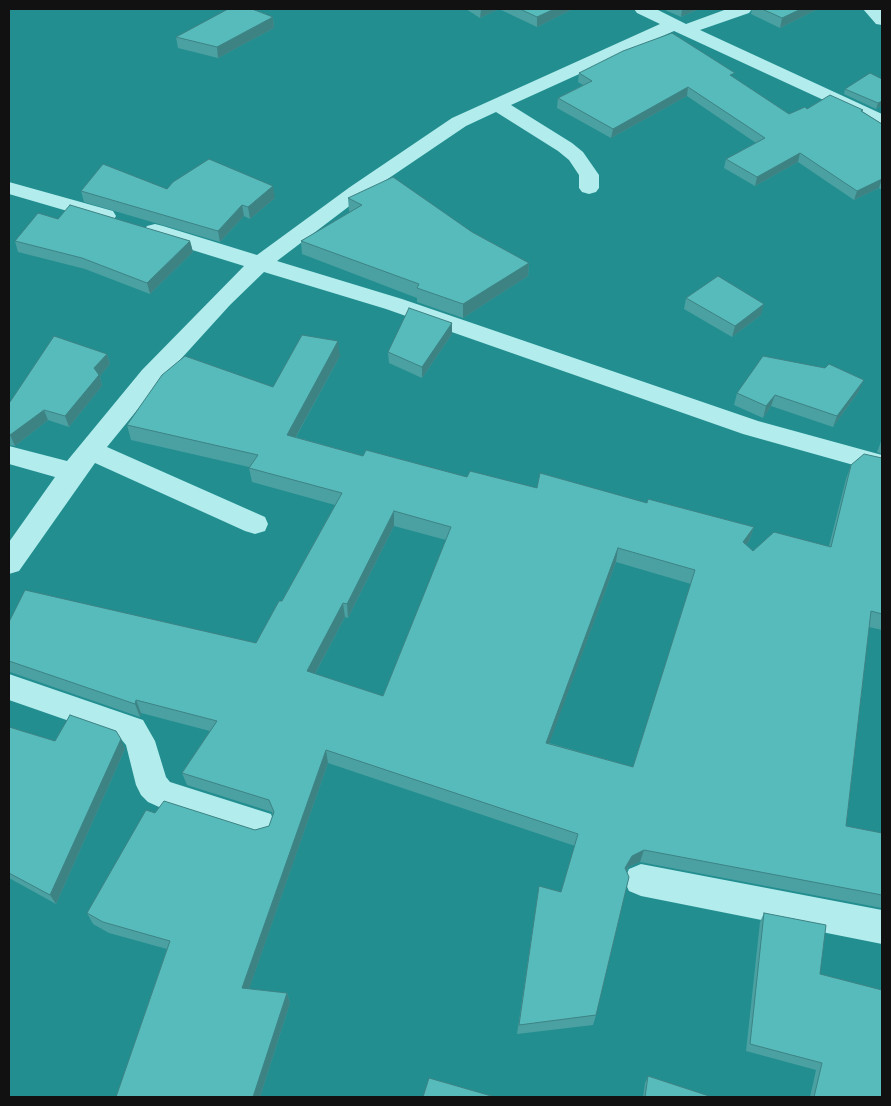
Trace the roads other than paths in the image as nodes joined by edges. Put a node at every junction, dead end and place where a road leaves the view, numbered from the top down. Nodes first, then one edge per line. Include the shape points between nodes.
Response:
1 (643, 9) edge
2 (743, 9) edge
3 (872, 9) edge
4 (882, 20) edge
5 (679, 27) junction
6 (496, 104) junction
7 (882, 121) edge
8 (9, 188) edge
9 (589, 188) dead end
10 (259, 264) junction
11 (90, 450) junction
12 (9, 455) edge
13 (882, 464) edge
14 (72, 472) junction
15 (255, 524) dead end
16 (9, 563) edge
17 (9, 688) edge
18 (259, 824) dead end
19 (642, 880) dead end
20 (882, 927) edge

1 - 5 street
2 - 5 street
3 - 4 street
5 - 6 street
5 - 7 street
6 - 9 street via 576,156 589,175
6 - 10 street via 433,137
8 - 10 street
10 - 11 street via 151,376
10 - 13 street via 394,304 752,428
11 - 14 street
11 - 15 street
12 - 14 street
14 - 16 street
17 - 18 street via 132,729 140,741 152,785 168,798
19 - 20 street

